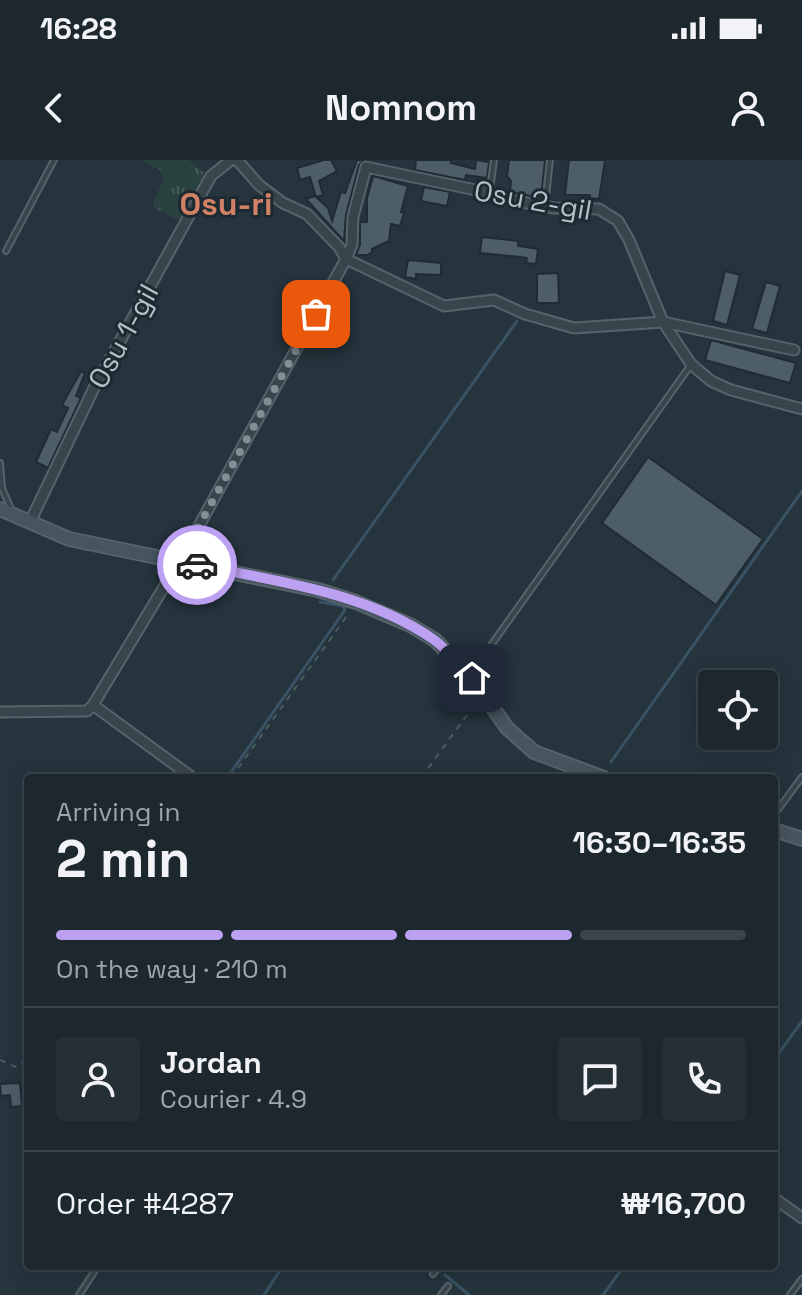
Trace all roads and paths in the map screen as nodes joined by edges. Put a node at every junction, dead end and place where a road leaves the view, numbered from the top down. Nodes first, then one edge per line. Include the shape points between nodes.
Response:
1 (54, 160) edge
2 (234, 160) edge
3 (494, 160) edge
4 (550, 160) edge
5 (368, 164) edge
6 (490, 193) junction
7 (545, 206) junction
8 (6, 251) dead end
9 (346, 259) junction
10 (663, 322) junction
11 (794, 350) dead end
12 (691, 364) junction
13 (802, 409) edge
14 (0, 463) edge
15 (6, 511) edge
16 (30, 522) junction
17 (179, 562) junction
18 (356, 602) junction
19 (470, 676) junction
20 (483, 694) junction
21 (93, 705) junction
22 (0, 712) edge
23 (188, 774) edge
24 (234, 774) edge
25 (424, 774) edge
26 (593, 774) edge
27 (802, 777) edge
28 (778, 810) edge
29 (778, 831) edge
30 (802, 839) edge
31 (0, 1060) edge
32 (24, 1071) edge
33 (778, 1201) edge
34 (802, 1218) edge
35 (95, 1270) edge
36 (436, 1270) edge
37 (433, 1274) dead end
38 (802, 1279) edge
39 (448, 1286) dead end
40 (79, 1295) edge
41 (441, 1295) edge
42 (790, 1295) edge

1 - 8 lane
2 - 9 street via 283,203 307,214
2 - 16 street, Osu 1-gil via 211,176 189,215 94,388
3 - 6 lane
4 - 7 lane
5 - 6 street, Osu 2-gil
5 - 9 street, Osu 2-gil
6 - 7 street, Osu 2-gil
7 - 10 street, Osu 2-gil via 599,209 618,221
9 - 10 street via 444,306 494,300 574,328
9 - 17 street, Osu 2-gil
10 - 11 street
10 - 12 street, Osu 2-gil
12 - 13 street, Osu 2-gil via 731,390
12 - 19 lane
14 - 15 lane
15 - 16 main road
16 - 17 main road via 69,539
17 - 18 main road
17 - 21 street, Osu 2-gil
18 - 19 main road via 435,640
18 - 24 path
19 - 20 main road
20 - 25 path
20 - 26 main road via 507,728 534,752
21 - 22 street via 87,711
21 - 23 street
27 - 28 lane
29 - 30 main road
31 - 32 path
33 - 34 street
35 - 40 lane
36 - 37 lane
38 - 42 lane
39 - 41 lane

